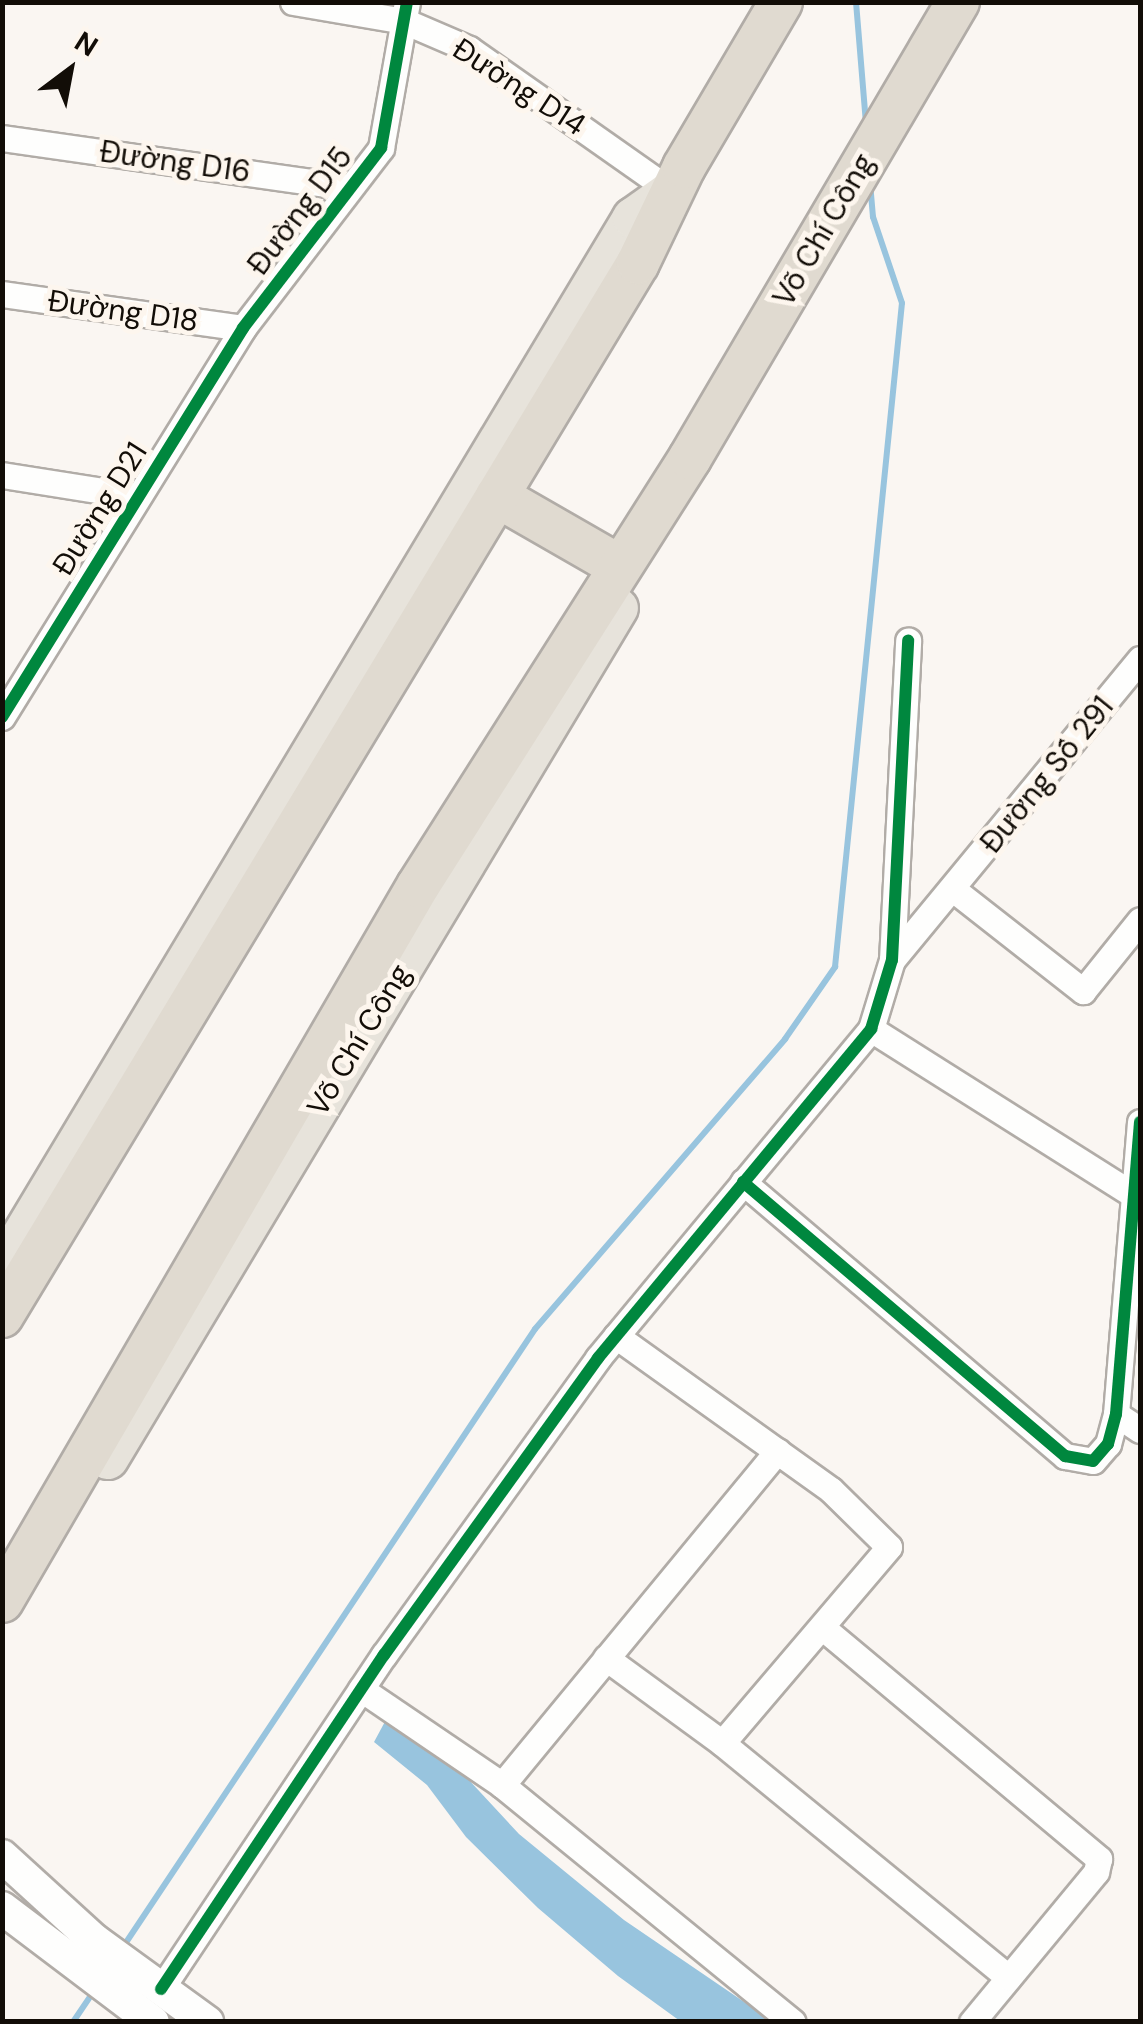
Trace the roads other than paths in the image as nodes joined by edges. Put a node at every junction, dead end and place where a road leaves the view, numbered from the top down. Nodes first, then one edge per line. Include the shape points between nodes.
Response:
1 (293, 2) edge
2 (781, 2) edge
3 (956, 4) edge
4 (406, 12) edge
5 (2, 138) edge
6 (348, 186) junction
7 (671, 191) junction
8 (2, 294) edge
9 (242, 328) junction
10 (690, 458) junction
11 (2, 475) edge
12 (135, 496) junction
13 (497, 496) junction
14 (617, 565) junction
15 (908, 640) dead end
16 (1140, 659) edge
17 (2, 717) edge
18 (954, 890) junction
19 (1140, 920) edge
20 (892, 960) junction
21 (871, 1029) junction
22 (1140, 1122) edge
23 (743, 1182) junction
24 (1132, 1194) junction
25 (2, 1270) edge
26 (2, 1316) edge
27 (616, 1336) junction
28 (1116, 1414) junction
29 (1140, 1430) edge
30 (777, 1451) junction
31 (2, 1604) edge
32 (823, 1628) junction
33 (606, 1658) junction
34 (361, 1689) junction
35 (722, 1743) junction
36 (502, 1785) junction
37 (2, 1839) edge
38 (2, 1856) edge
39 (33, 1889) junction
40 (2, 1908) edge
41 (86, 1954) junction
42 (1008, 1978) junction
43 (153, 2009) edge
44 (207, 2022) edge
45 (794, 2022) edge
46 (972, 2022) edge

1 - 4 street, Đường D14
2 - 7 highway
3 - 10 highway, Võ Chí Công
4 - 6 street, Đường D15 via 381,148
4 - 7 street, Đường D14
5 - 6 street, Đường D16
6 - 9 street, Đường D15
7 - 13 highway via 638,263
7 - 25 main road via 633,218
8 - 9 street, Đường D18
9 - 12 street, Đường D21
10 - 14 highway, Võ Chí Công
10 - 31 main road, Võ Chí Công via 686,494 197,1312 30,1588
11 - 12 street
12 - 17 street, Đường D21
13 - 14 highway
13 - 26 highway
14 - 31 highway, Võ Chí Công via 418,886
15 - 20 street
16 - 18 street, Đường Số 291
18 - 19 street via 1083,991
18 - 20 street, Đường Số 291
20 - 21 street
21 - 23 street
21 - 24 street
22 - 24 street
23 - 27 street
23 - 28 street via 1065,1456 1079,1463 1102,1455
24 - 28 street
27 - 30 street
27 - 34 street
28 - 29 street
30 - 32 street via 831,1490 889,1546
30 - 33 street
32 - 35 street
32 - 42 street via 1098,1859 1096,1872
33 - 35 street
33 - 36 street
34 - 36 street
34 - 43 street
35 - 42 street
36 - 45 street
37 - 39 street
38 - 39 street
39 - 41 street
40 - 41 street
41 - 43 street
42 - 46 street
43 - 44 street

